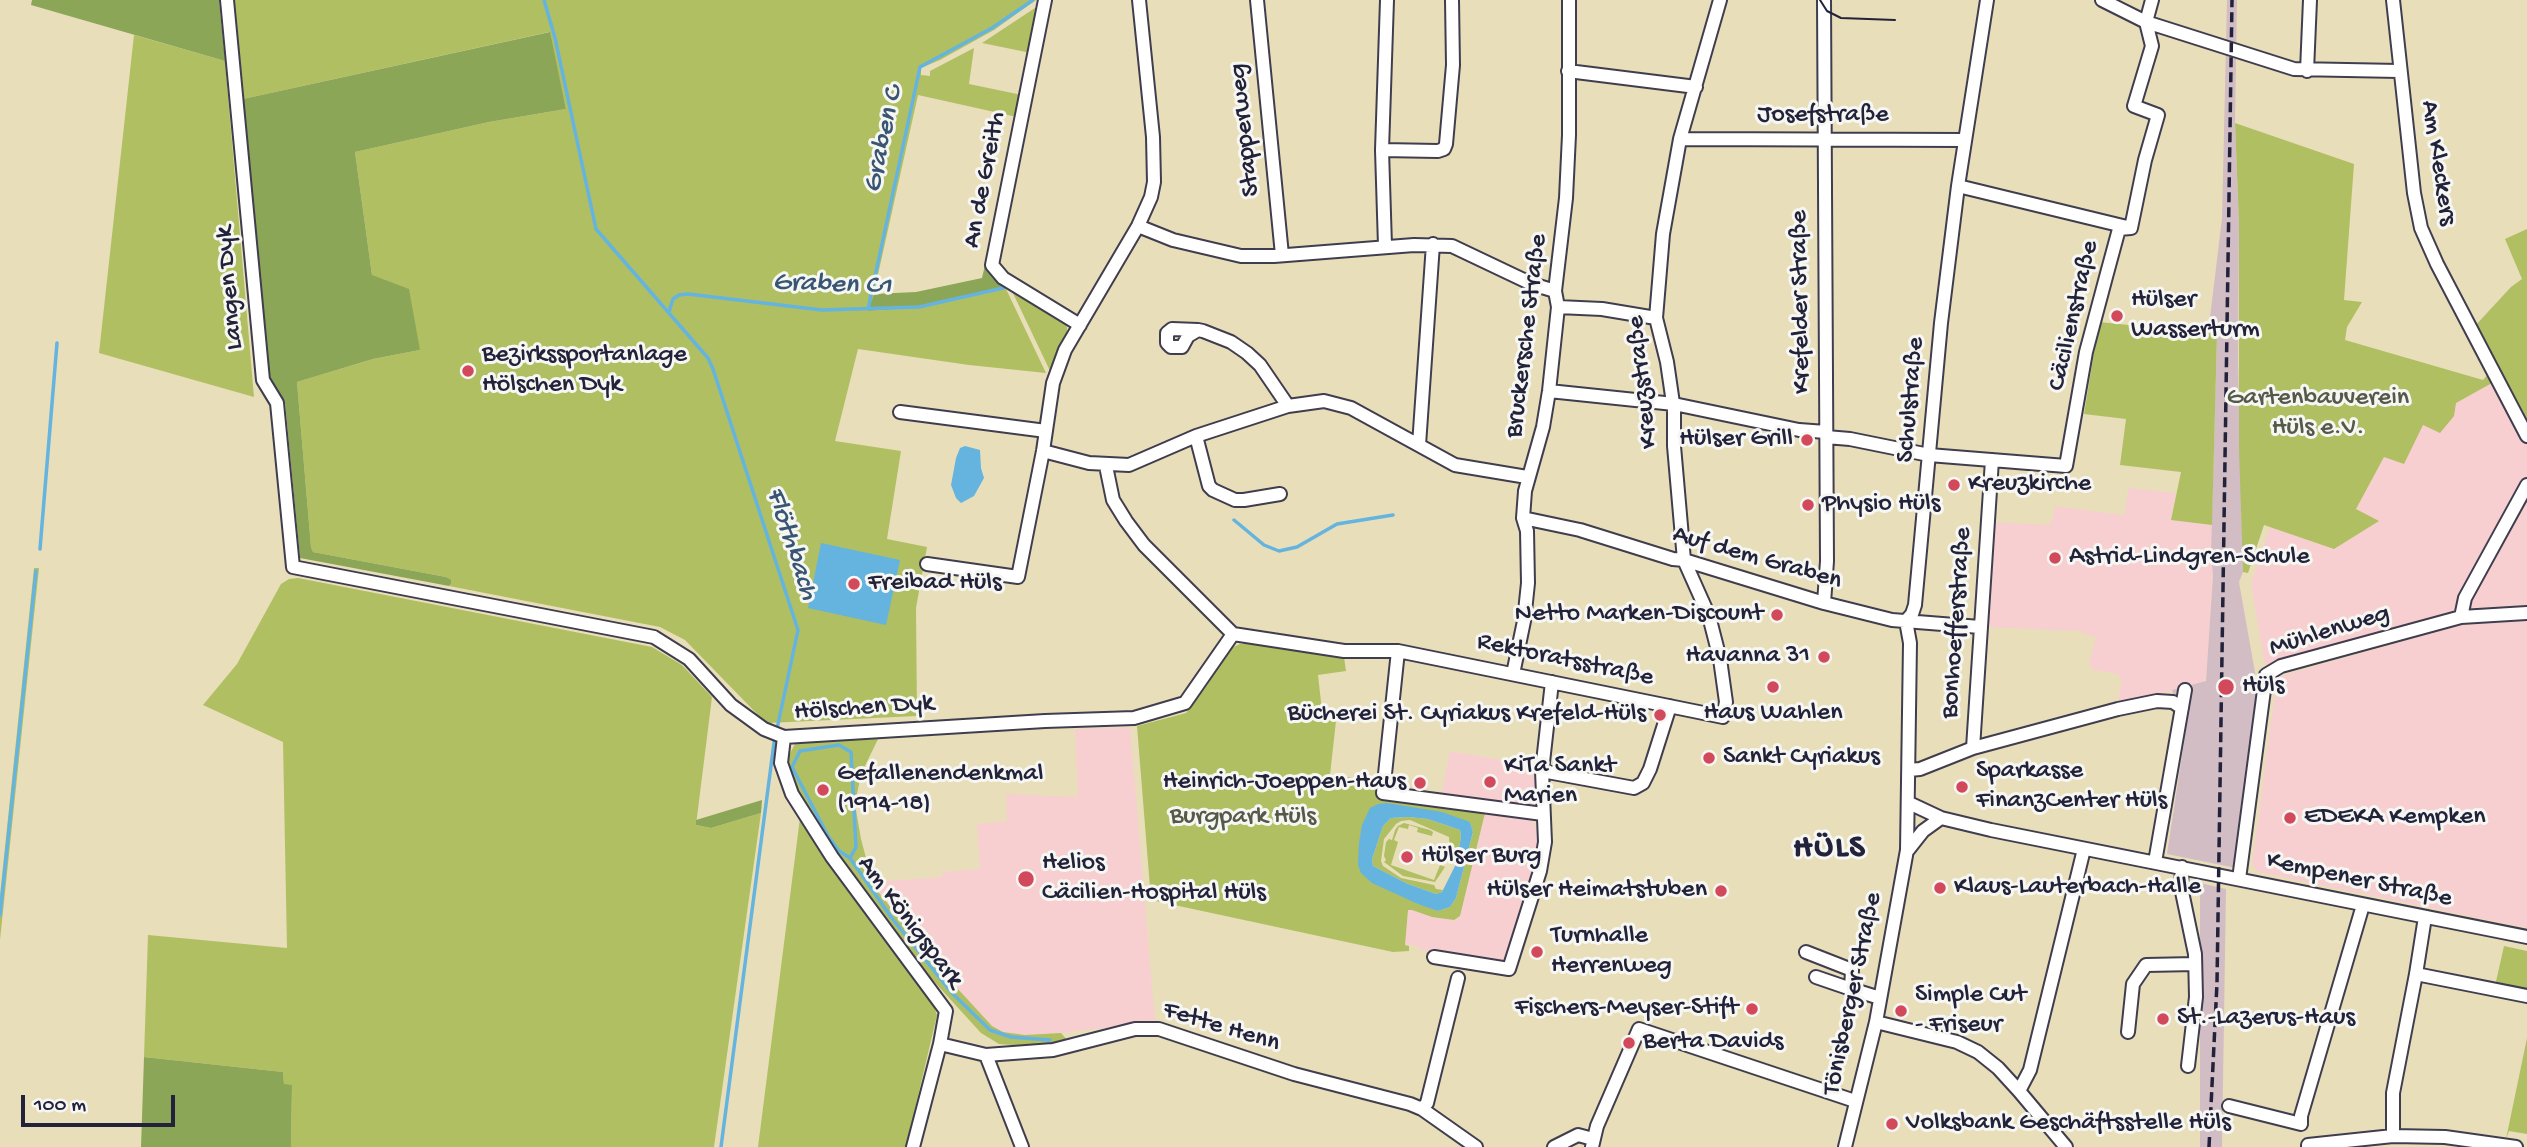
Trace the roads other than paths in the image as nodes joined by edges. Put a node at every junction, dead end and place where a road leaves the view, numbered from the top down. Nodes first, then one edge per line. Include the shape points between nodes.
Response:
1 (227, 0) edge
2 (1045, 0) edge
3 (1139, 0) edge
4 (1257, 0) edge
5 (1387, 0) edge
6 (1452, 0) edge
7 (1569, 0) edge
8 (1720, 0) edge
9 (1824, 0) edge
10 (1987, 0) edge
11 (2102, 0) edge
12 (2152, 0) edge
13 (2310, 0) edge
14 (2393, 0) edge
15 (2146, 22) junction
16 (1568, 71) junction
17 (2307, 71) junction
18 (2399, 71) junction
19 (1696, 86) junction
20 (1680, 139) junction
21 (1823, 140) junction
22 (1965, 140) junction
23 (1382, 150) junction
24 (1958, 186) junction
25 (1138, 226) junction
26 (2131, 228) junction
27 (1433, 244) junction
28 (1385, 246) junction
29 (1282, 255) junction
30 (1555, 290) junction
31 (1558, 307) junction
32 (1656, 318) junction
33 (1080, 325) junction
34 (1198, 330) dead end
35 (1549, 391) junction
36 (1674, 404) junction
37 (1288, 406) junction
38 (900, 412) dead end
39 (1046, 431) junction
40 (1826, 434) junction
41 (1195, 436) junction
42 (2527, 436) edge
43 (1419, 445) junction
44 (1043, 451) junction
45 (1929, 456) junction
46 (1992, 460) junction
47 (1107, 466) junction
48 (1527, 477) junction
49 (2527, 485) edge
50 (1280, 494) dead end
51 (1523, 519) junction
52 (1684, 560) junction
53 (927, 564) dead end
54 (293, 567) joint
55 (1824, 603) junction
56 (2527, 613) edge
57 (2461, 617) junction
58 (1906, 621) junction
59 (1980, 627) junction
60 (1233, 634) junction
61 (1398, 651) junction
62 (1513, 674) junction
63 (1552, 682) junction
64 (2185, 690) dead end
65 (1670, 706) junction
66 (2182, 708) junction
67 (1723, 717) joint
68 (784, 737) junction
69 (1973, 748) junction
70 (1909, 770) junction
71 (1542, 771) junction
72 (1909, 803) junction
73 (1542, 814) junction
74 (1941, 818) junction
75 (2084, 849) junction
76 (1907, 850) junction
77 (2155, 862) junction
78 (2182, 867) junction
79 (2238, 879) junction
80 (2363, 905) junction
81 (2425, 917) junction
82 (2527, 937) edge
83 (1806, 952) dead end
84 (1434, 957) dead end
85 (2195, 964) junction
86 (2417, 974) junction
87 (1816, 977) dead end
88 (1458, 978) dead end
89 (1852, 989) junction
90 (2527, 996) edge
91 (1880, 998) junction
92 (1876, 1021) junction
93 (2128, 1032) dead end
94 (940, 1044) junction
95 (986, 1055) junction
96 (2188, 1066) dead end
97 (2020, 1091) junction
98 (1855, 1101) junction
99 (2229, 1106) dead end
100 (1422, 1109) junction
101 (2393, 1136) junction
102 (2445, 1142) edge
103 (1592, 1143) edge
104 (2468, 1144) edge
105 (2061, 1145) edge
106 (2308, 1146) edge
107 (912, 1147) edge
108 (1022, 1147) edge
109 (1476, 1147) edge
110 (1554, 1147) edge
111 (1845, 1147) edge
112 (2516, 1147) edge

1 - 54 street, Langen Dyk via 263,380 277,403
2 - 33 street, An de Greith via 992,265 1003,278
3 - 25 street via 1154,182
4 - 29 street, Stapperweg
5 - 23 street
6 - 23 street via 1453,65 1444,149
7 - 16 street, Bruckersche Straße
8 - 19 street, Kreuzstraße
9 - 21 street, Krefelder Straße
10 - 22 street, Schulstraße
11 - 15 street
12 - 15 street, Cäcilienstraße
13 - 17 street
14 - 18 street, Am Kleckers
15 - 17 street
15 - 26 street, Cäcilienstraße via 2152,46 2134,106 2158,115
16 - 19 street
16 - 30 street, Bruckersche Straße via 1566,198
17 - 18 street
18 - 42 street, Am Kleckers via 2421,228
19 - 20 street, Kreuzstraße
20 - 21 street, Josefstraße
20 - 32 street, Kreuzstraße via 1663,234
21 - 22 street, Josefstraße
21 - 40 street, Krefelder Straße
22 - 24 street, Schulstraße
23 - 28 street
24 - 26 street
24 - 45 street, Schulstraße
25 - 29 street via 1190,245 1241,256
25 - 33 street
26 - 46 street, Cäcilienstraße via 2119,229 2086,352 2066,466
27 - 28 street
27 - 30 street via 1452,246 1532,284
27 - 43 street
28 - 29 street
30 - 31 street, Bruckersche Straße
31 - 32 street
31 - 35 street, Bruckersche Straße
32 - 36 street, Kreuzstraße
33 - 39 street via 1053,383
34 - 37 street via 1247,352
35 - 36 street
35 - 48 street, Bruckersche Straße
36 - 40 street
36 - 52 street, Kreuzstraße
37 - 41 street
37 - 43 street via 1338,403
38 - 39 street
39 - 44 street
40 - 45 street
40 - 55 street, Krefelder Straße
41 - 47 street via 1129,465
41 - 50 street via 1213,490 1235,500
43 - 48 street via 1455,465
44 - 47 street
44 - 53 street via 1018,577
45 - 46 street
45 - 58 street, Schulstraße via 1915,605
46 - 59 street, Bonhoefferstraße
47 - 60 street via 1113,500 1144,545
48 - 51 street, Bruckersche Straße
49 - 57 street via 2465,598
51 - 52 street, Auf dem Graben
51 - 62 street, Bruckersche Straße via 1528,583
52 - 55 street, Auf dem Graben
52 - 67 street, Kreuzstraße via 1702,597 1714,638 1726,702
54 - 68 street, Hölschen Dyk via 654,636 689,659 731,705
55 - 58 street, Auf dem Graben
56 - 57 street, Mühlenweg
57 - 79 street, Mühlenweg via 2281,666 2266,675
58 - 59 street, Auf dem Graben
58 - 70 street, Schulstraße via 1910,643
59 - 69 street, Bonhoefferstraße
60 - 61 street, Rektoratsstraße via 1344,651
60 - 68 street, Hölschen Dyk via 1185,703 1133,719
61 - 62 street, Rektoratsstraße
61 - 73 street via 1383,793
62 - 63 street, Rektoratsstraße
63 - 65 street, Rektoratsstraße
63 - 71 street
64 - 66 street
65 - 67 street, Rektoratsstraße
65 - 71 street via 1650,769 1643,783 1634,788
66 - 69 street via 2174,702 2143,703
66 - 77 street
68 - 94 street, Am Königspark via 780,763 792,794 832,857 946,1011
69 - 70 street
70 - 72 street, Schulstraße
71 - 73 street
72 - 74 street, Kempener Straße
72 - 76 street, Tönisberger Straße
73 - 84 street via 1545,842 1540,871 1509,970
74 - 75 street, Kempener Straße
74 - 76 street
75 - 77 street, Kempener Straße
75 - 97 street via 2030,1070
76 - 91 street, Tönisberger Straße
77 - 78 street, Kempener Straße
78 - 79 street, Kempener Straße
78 - 85 street via 2181,887
79 - 80 street, Kempener Straße
80 - 81 street, Kempener Straße
80 - 99 street via 2301,1124
81 - 82 street, Kempener Straße
81 - 86 street
83 - 89 street via 1852,970
85 - 93 street via 2146,965 2133,984
85 - 96 street
86 - 90 street
86 - 101 street via 2393,1093
87 - 89 street
88 - 100 street
89 - 91 street
91 - 92 street, Tönisberger Straße
92 - 97 street via 1978,1052
92 - 98 street, Tönisberger Straße
94 - 95 street, Fette Henn
94 - 107 street, Am Königspark
95 - 100 street, Fette Henn via 1053,1049 1135,1029 1159,1029 1294,1074
95 - 108 street
97 - 105 street
98 - 103 street via 1639,1029
98 - 111 street, Tönisberger Straße
100 - 109 street, Fette Henn
101 - 102 street
101 - 106 street
102 - 104 street
103 - 110 street via 1578,1135
104 - 112 street

